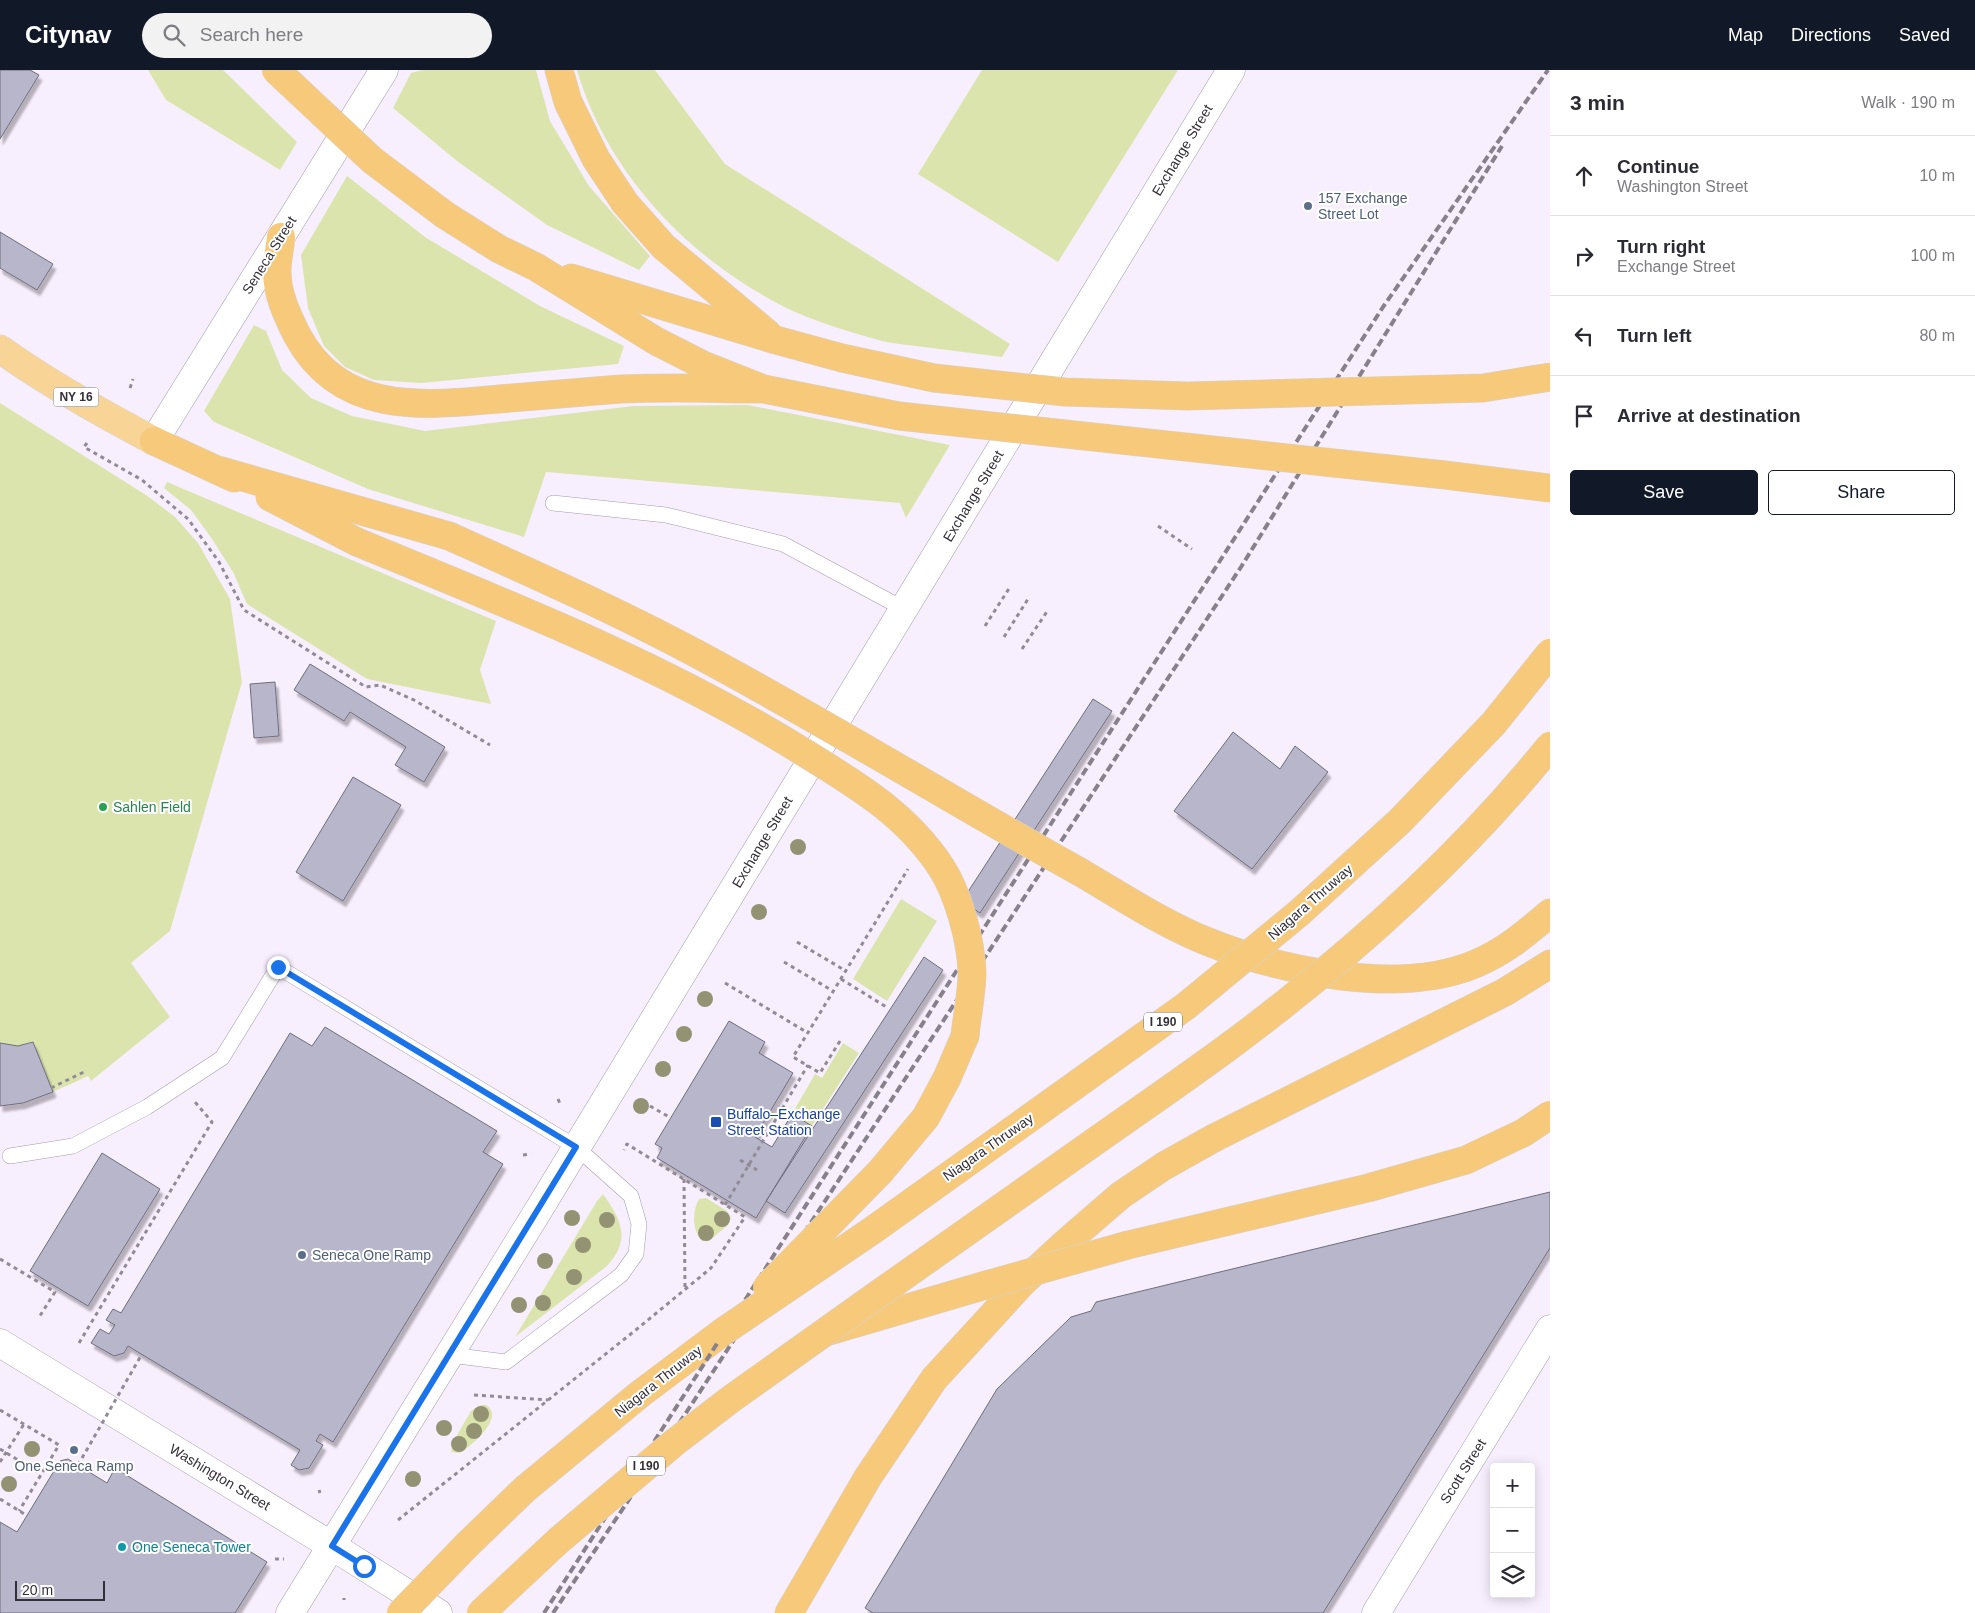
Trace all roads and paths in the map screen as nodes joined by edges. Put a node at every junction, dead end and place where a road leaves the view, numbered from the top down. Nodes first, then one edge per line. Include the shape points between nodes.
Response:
1 (276, 70) edge
2 (384, 70) edge
3 (559, 70) edge
4 (1231, 70) edge
5 (281, 237) junction
6 (536, 268) junction
7 (776, 340) junction
8 (0, 350) edge
9 (1550, 377) edge
10 (133, 379) dead end
11 (130, 388) dead end
12 (764, 389) junction
13 (154, 441) junction
14 (87, 443) dead end
15 (218, 470) junction
16 (1550, 488) edge
17 (553, 503) dead end
18 (1158, 526) dead end
19 (1192, 548) dead end
20 (1010, 587) dead end
21 (1028, 599) dead end
22 (904, 609) junction
23 (1048, 610) dead end
24 (985, 626) dead end
25 (1004, 637) dead end
26 (1022, 649) dead end
27 (1550, 653) edge
28 (490, 745) dead end
29 (1550, 746) edge
30 (910, 867) dead end
31 (1550, 913) edge
32 (797, 942) dead end
33 (784, 962) dead end
34 (1550, 964) edge
35 (846, 971) junction
36 (841, 979) junction
37 (725, 983) dead end
38 (834, 991) junction
39 (888, 1008) dead end
40 (808, 1033) junction
41 (840, 1042) dead end
42 (808, 1065) junction
43 (86, 1071) dead end
44 (180, 1084) junction
45 (51, 1088) dead end
46 (558, 1099) dead end
47 (561, 1106) dead end
48 (650, 1106) dead end
49 (1550, 1115) edge
50 (671, 1118) dead end
51 (576, 1147) junction
52 (624, 1150) dead end
53 (531, 1154) dead end
54 (523, 1155) dead end
55 (10, 1156) dead end
56 (740, 1160) dead end
57 (749, 1165) junction
58 (757, 1170) dead end
59 (684, 1179) junction
60 (725, 1205) junction
61 (0, 1259) edge
62 (685, 1290) junction
63 (38, 1319) dead end
64 (1550, 1329) edge
65 (724, 1331) junction
66 (823, 1333) junction
67 (0, 1343) edge
68 (79, 1343) dead end
69 (142, 1354) dead end
70 (450, 1355) junction
71 (474, 1395) dead end
72 (548, 1400) junction
73 (0, 1410) edge
74 (24, 1424) junction
75 (0, 1449) edge
76 (6, 1452) junction
77 (0, 1462) edge
78 (78, 1465) dead end
79 (41, 1474) junction
80 (0, 1499) edge
81 (19, 1511) junction
82 (26, 1515) dead end
83 (398, 1520) dead end
84 (332, 1546) junction
85 (275, 1559) dead end
86 (284, 1559) dead end
87 (290, 1613) edge
88 (401, 1613) edge
89 (438, 1613) edge
90 (481, 1613) edge
91 (789, 1613) edge
92 (1376, 1613) edge

1 - 6 highway, bridge via 372,160 445,215
2 - 5 street, Seneca Street
3 - 7 highway via 568,102 596,159 625,203 664,247
4 - 22 street, Exchange Street
5 - 12 highway via 277,271 280,294 306,351 345,385 373,398 441,405 611,390
5 - 13 street, Seneca Street
6 - 7 highway
6 - 12 highway via 665,346
7 - 9 highway, bridge via 934,378 1065,392 1188,396 1483,388
8 - 13 highway, NY 16
10 - 11 path
12 - 16 highway, bridge via 899,416
13 - 15 highway
14 - 28 path via 84,447 142,480 188,519 219,562 244,610 366,686 380,685 414,700
15 - 31 highway, bridge via 449,536 625,617 786,702 1172,925 1250,956 1368,979 1436,976 1475,964 1514,944
15 - 65 highway, bridge via 357,542 622,654 770,731 861,788 910,827 942,868 963,916 972,971 965,1036 947,1078 926,1118 880,1172
17 - 22 lane via 666,515 783,544
18 - 19 path
20 - 24 path
21 - 25 path
22 - 51 street, Exchange Street
23 - 26 path
27 - 65 highway, Niagara Thruway / I 190, bridge via 1494,723 1413,807 1299,913 1186,1006 872,1230
29 - 66 highway, I 190, bridge via 1467,840 1399,905 1290,999 1188,1076
30 - 35 path
32 - 35 path
33 - 38 path
34 - 91 highway, bridge via 1506,992 1223,1133 1121,1195 1023,1282 934,1380 868,1477
35 - 36 path
36 - 38 path
36 - 39 path
37 - 40 path
38 - 40 path
40 - 42 path via 793,1057
41 - 42 path via 820,1073
42 - 57 path
43 - 45 path
44 - 51 lane via 222,1058 278,967
44 - 55 lane via 147,1107 73,1146
44 - 68 path via 212,1122
46 - 47 path
48 - 50 path
49 - 66 highway, bridge via 1522,1133 1466,1160 1368,1188 1128,1245
51 - 70 street, Exchange Street
51 - 70 lane via 631,1196 639,1224 636,1254 621,1275 506,1362
52 - 59 path via 626,1144
53 - 54 path
56 - 57 path
57 - 58 path
57 - 60 path
59 - 60 path
59 - 62 path
60 - 62 path via 744,1217 711,1268
61 - 63 path via 55,1292
62 - 72 path
64 - 92 street, Scott Street
65 - 88 highway, Niagara Thruway / I 190, bridge via 640,1394 525,1489
66 - 90 highway, I 190, bridge via 675,1442 558,1541
67 - 84 street, Washington Street
69 - 78 path, bridge
70 - 84 street, Exchange Street
71 - 72 path
72 - 83 path
73 - 74 path
74 - 76 path
74 - 79 path via 58,1445
75 - 76 path
76 - 77 path
76 - 79 path
79 - 81 path
80 - 81 path
81 - 82 path
84 - 87 street, Exchange Street
84 - 89 street, Washington Street
85 - 86 path

